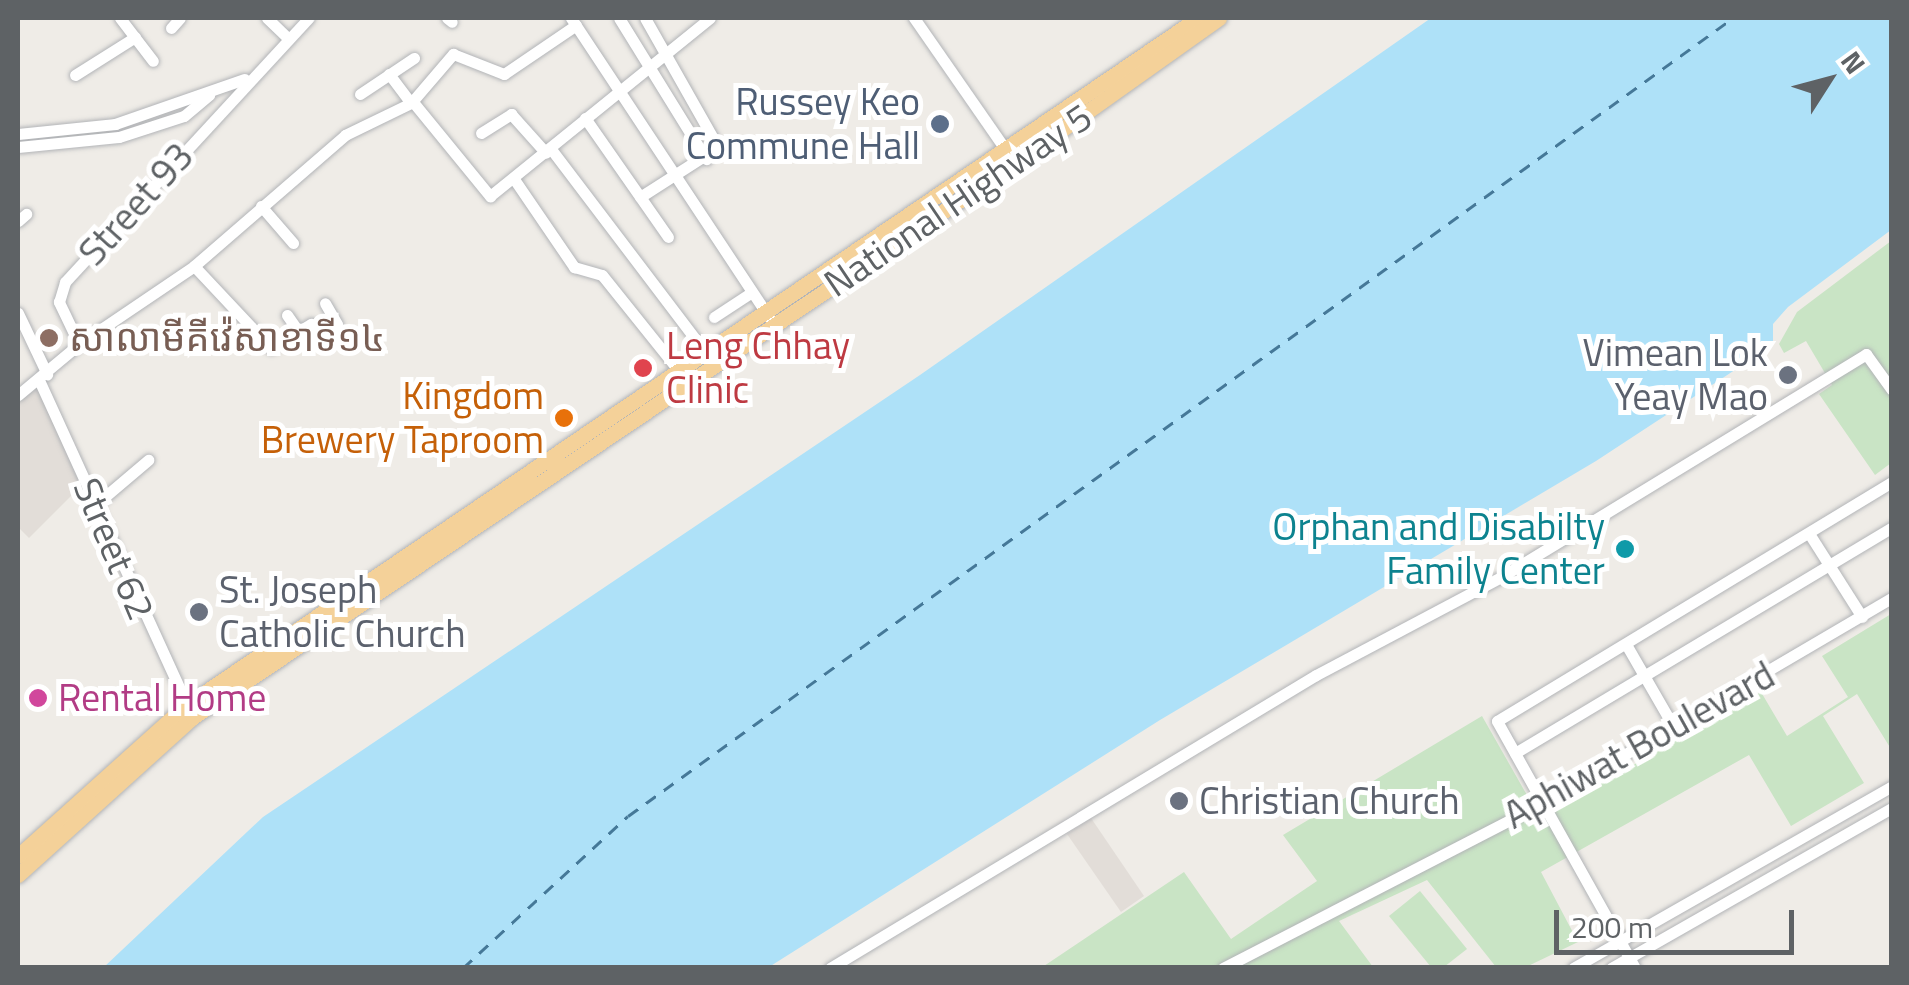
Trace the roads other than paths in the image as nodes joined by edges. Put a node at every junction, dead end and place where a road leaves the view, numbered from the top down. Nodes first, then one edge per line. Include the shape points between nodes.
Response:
1 (120, 18) edge
2 (267, 18) edge
3 (309, 18) edge
4 (619, 18) edge
5 (645, 18) edge
6 (710, 18) edge
7 (914, 18) edge
8 (1198, 18) edge
9 (1219, 18) edge
10 (574, 21) edge
11 (135, 37) junction
12 (288, 38) junction
13 (668, 50) junction
14 (414, 58) dead end
15 (153, 61) dead end
16 (650, 65) junction
17 (389, 74) junction
18 (75, 75) dead end
19 (248, 77) junction
20 (619, 91) junction
21 (360, 94) dead end
22 (209, 95) junction
23 (412, 102) junction
24 (220, 112) junction
25 (585, 118) junction
26 (480, 133) dead end
27 (18, 134) edge
28 (18, 147) edge
29 (548, 151) junction
30 (1008, 153) junction
31 (706, 160) junction
32 (514, 179) junction
33 (676, 179) junction
34 (640, 197) junction
35 (261, 206) junction
36 (668, 237) dead end
37 (293, 243) dead end
38 (194, 266) junction
39 (752, 292) junction
40 (325, 303) dead end
41 (287, 314) dead end
42 (714, 317) dead end
43 (770, 320) junction
44 (19, 321) edge
45 (298, 331) junction
46 (79, 344) junction
47 (710, 359) junction
48 (43, 377) junction
49 (684, 377) junction
50 (1892, 390) edge
51 (18, 396) edge
52 (148, 460) dead end
53 (1892, 482) edge
54 (95, 505) junction
55 (1892, 526) edge
56 (1810, 536) junction
57 (1830, 568) junction
58 (1892, 598) edge
59 (1862, 617) junction
60 (1627, 646) junction
61 (1646, 679) junction
62 (189, 711) junction
63 (1675, 729) junction
64 (1514, 753) junction
65 (1892, 786) edge
66 (1542, 803) junction
67 (1892, 808) edge
68 (18, 856) edge
69 (18, 875) edge
70 (1621, 943) junction
71 (1632, 963) edge
72 (830, 968) edge
73 (1223, 968) edge
74 (1573, 968) edge
75 (1610, 968) edge

1 - 11 street
2 - 12 street
3 - 12 street, Street 93
4 - 16 street
5 - 13 street
6 - 13 street
7 - 30 street
8 - 30 highway, National Highway 5
9 - 43 highway, National Highway 5
10 - 20 street
10 - 23 street via 504,74 452,54
11 - 15 street
11 - 18 street
12 - 19 street, Street 93
13 - 16 street
13 - 31 street via 718,147
14 - 17 street
16 - 20 street
16 - 31 street
17 - 21 street
17 - 23 street
19 - 22 street
19 - 24 street, Street 93
20 - 25 street
20 - 33 street
22 - 24 street
22 - 27 street via 116,124
22 - 28 street via 184,116 119,137
23 - 32 street via 490,196
23 - 35 street via 346,134
24 - 46 street, Street 93 via 65,282 59,302
25 - 29 street
25 - 34 street
26 - 29 street via 511,114
29 - 32 street
29 - 47 street
30 - 43 highway, National Highway 5
31 - 33 street
32 - 49 street via 574,267 602,275
33 - 34 street
33 - 39 street
34 - 36 street
35 - 37 street
35 - 38 street
38 - 45 street via 271,348
38 - 46 street
39 - 42 street
39 - 43 street
40 - 45 street via 337,324
41 - 45 street
43 - 47 highway, National Highway 5
44 - 48 street, Street 62
46 - 48 street
47 - 49 highway, National Highway 5
48 - 51 street
48 - 54 street, Street 62
49 - 62 highway, National Highway 5
50 - 72 street via 1866,354
52 - 54 street
53 - 56 street
54 - 62 street, Street 62
55 - 57 street
56 - 57 street
56 - 60 street
57 - 59 street
57 - 61 street
58 - 59 street, Aphiwat Boulevard
59 - 63 street, Aphiwat Boulevard
60 - 61 street
60 - 64 street via 1497,721
61 - 63 street
61 - 64 street
62 - 68 highway, National Highway 5
62 - 69 highway, National Highway 5
63 - 66 street, Aphiwat Boulevard
64 - 66 street
65 - 70 street
66 - 70 street
66 - 73 street, Aphiwat Boulevard
67 - 71 street
70 - 71 street
70 - 74 street
71 - 75 street

